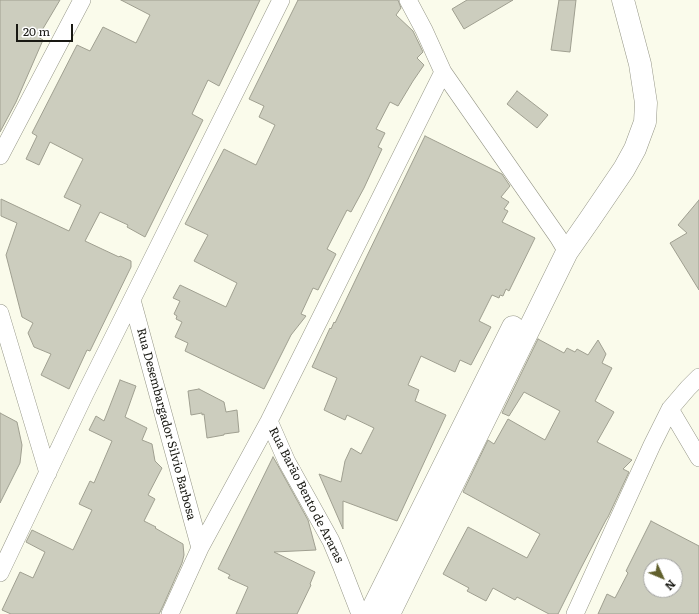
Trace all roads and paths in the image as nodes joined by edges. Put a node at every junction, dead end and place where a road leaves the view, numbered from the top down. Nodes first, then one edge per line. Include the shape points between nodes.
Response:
1 (82, 0) edge
2 (281, 0) edge
3 (408, 0) edge
4 (623, 0) edge
5 (443, 72) junction
6 (0, 156) edge
7 (562, 245) junction
8 (132, 300) junction
9 (0, 313) edge
10 (699, 377) edge
11 (670, 409) junction
12 (269, 422) junction
13 (699, 458) edge
14 (48, 473) junction
15 (200, 548) junction
16 (0, 573) edge
17 (170, 614) edge
18 (360, 614) edge
19 (370, 614) edge
20 (389, 614) edge
21 (575, 614) edge

1 - 6 street
2 - 8 street
3 - 5 street
4 - 7 street via 640,64 646,103 645,122 624,169 590,219
5 - 7 street
5 - 12 street
7 - 19 street
7 - 20 street
8 - 14 street
8 - 15 street, Rua Desembargador Silvio Barbosa
9 - 14 street
10 - 11 street
11 - 13 street
11 - 21 street
12 - 15 street
12 - 18 street, Rua Barão Bento de Araras via 287,462 331,542
14 - 16 street
15 - 17 street

